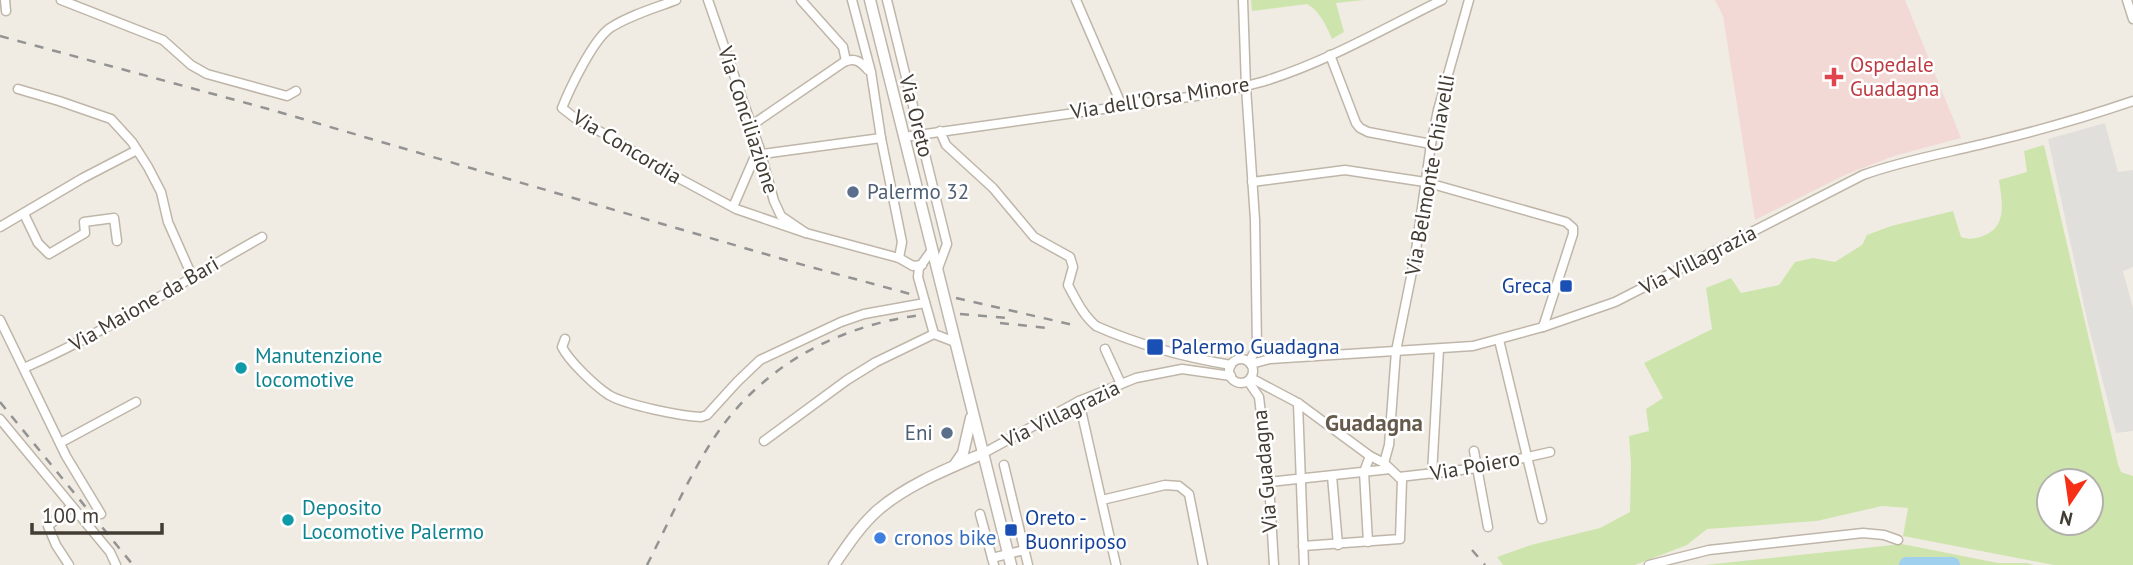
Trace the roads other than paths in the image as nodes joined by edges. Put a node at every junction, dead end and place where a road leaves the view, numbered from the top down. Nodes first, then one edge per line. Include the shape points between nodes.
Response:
1 (5, 0) edge
2 (61, 0) edge
3 (676, 0) edge
4 (708, 0) edge
5 (801, 0) edge
6 (852, 0) edge
7 (870, 0) edge
8 (887, 0) edge
9 (1076, 0) edge
10 (1243, 0) edge
11 (1442, 0) edge
12 (1469, 0) edge
13 (2127, 0) edge
14 (6, 11) dead end
15 (2133, 19) edge
16 (1330, 55) junction
17 (846, 61) junction
18 (871, 72) junction
19 (1246, 87) junction
20 (18, 89) dead end
21 (296, 91) dead end
22 (2133, 101) edge
23 (1122, 106) junction
24 (752, 125) junction
25 (940, 131) junction
26 (920, 135) junction
27 (904, 137) junction
28 (881, 138) junction
29 (1431, 144) junction
30 (137, 150) junction
31 (761, 150) junction
32 (1252, 182) junction
33 (1424, 182) junction
34 (733, 207) junction
35 (23, 214) junction
36 (0, 227) edge
37 (806, 233) junction
38 (262, 237) dead end
39 (117, 241) dead end
40 (932, 250) junction
41 (899, 258) junction
42 (922, 265) junction
43 (937, 271) junction
44 (192, 276) junction
45 (925, 303) junction
46 (0, 322) edge
47 (1543, 327) junction
48 (934, 334) junction
49 (565, 339) dead end
50 (1499, 340) junction
51 (955, 342) junction
52 (1105, 349) dead end
53 (1439, 349) junction
54 (1396, 351) junction
55 (1250, 363) junction
56 (1231, 365) junction
57 (24, 368) junction
58 (1231, 376) junction
59 (1249, 379) junction
60 (1121, 384) junction
61 (1079, 401) junction
62 (136, 402) dead end
63 (1298, 403) junction
64 (972, 414) junction
65 (0, 420) edge
66 (764, 441) dead end
67 (60, 443) junction
68 (1474, 452) dead end
69 (1550, 452) dead end
70 (982, 454) junction
71 (1370, 456) junction
72 (1527, 457) junction
73 (1004, 465) dead end
74 (954, 466) junction
75 (1387, 466) junction
76 (1478, 468) junction
77 (1364, 472) junction
78 (1432, 474) junction
79 (1332, 476) junction
80 (1301, 479) junction
81 (1400, 479) junction
82 (1269, 482) junction
83 (1102, 500) junction
84 (71, 507) junction
85 (101, 514) dead end
86 (980, 514) dead end
87 (1542, 519) dead end
88 (1488, 527) dead end
89 (1898, 540) dead end
90 (1368, 542) junction
91 (1338, 545) junction
92 (1303, 546) junction
93 (1024, 550) junction
94 (1009, 553) junction
95 (993, 561) edge
96 (69, 565) edge
97 (116, 565) edge
98 (834, 565) edge
99 (1012, 565) edge
100 (1028, 565) edge
101 (1116, 565) edge
102 (1203, 565) edge
103 (1275, 565) edge
104 (1304, 565) edge
105 (1649, 565) edge

1 - 14 street
2 - 21 street via 163,40 207,74 287,96
3 - 34 street, Via Concordia via 608,29 588,56 562,108
4 - 24 street, Via Conciliazione
5 - 17 street via 844,47
6 - 18 street, Via Oreto
7 - 27 street, Via Oreto
8 - 26 street, Via Oreto
9 - 23 street
10 - 19 street
11 - 16 street, Via dell'Orsa Minore
12 - 29 street, Via Belmonte Chiavelli
13 - 15 street
16 - 19 street, Via dell'Orsa Minore
16 - 29 street via 1360,128
17 - 18 street via 856,60
17 - 24 street
18 - 28 street, Via Oreto
19 - 23 street, Via dell'Orsa Minore
19 - 32 street
20 - 30 street via 111,119
22 - 47 street, Via Villagrazia via 1998,141 1890,165 1615,302
23 - 25 street, Via dell'Orsa Minore
24 - 31 street, Via Conciliazione
25 - 26 street, Via dell'Orsa Minore
25 - 56 street via 946,145 993,188 1034,237 1070,257 1073,267 1068,285 1096,326 1147,347
26 - 27 street, Via dell'Orsa Minore
26 - 43 street, Via Oreto via 947,244
27 - 40 street, Via Oreto
28 - 31 street
28 - 41 street, Via Oreto via 902,242
29 - 33 street, Via Belmonte Chiavelli
30 - 35 street
30 - 44 street via 161,192 168,222
31 - 34 street
31 - 37 street, Via Conciliazione via 781,216
32 - 33 street via 1345,170
32 - 55 street via 1257,347
33 - 47 street via 1566,222 1573,228
33 - 54 street, Via Belmonte Chiavelli
34 - 37 street, Via Concordia
35 - 36 street
35 - 39 street via 49,254 85,233 84,222 114,218
37 - 41 street, Via Conciliazione
38 - 44 street, Via Maione da Bari
40 - 42 street
40 - 43 street, Via Oreto
41 - 42 street, Via Conciliazione via 913,266
42 - 45 street via 918,277
43 - 51 street, Via Oreto
44 - 57 street, Via Maione da Bari via 92,336
45 - 48 street
45 - 49 street via 841,321 760,360 701,417 610,396 569,359 562,347
46 - 57 street
47 - 50 street, Via Villagrazia
48 - 51 street
48 - 66 street via 847,380
50 - 53 street, Via Villagrazia
50 - 72 street
51 - 64 street, Via Oreto
52 - 60 street
53 - 54 street, Via Villagrazia
53 - 78 street
54 - 55 street, Via Villagrazia
54 - 75 street, Via Belmonte Chiavelli
55 - 56 street via 1241,359
55 - 59 street
56 - 58 street
57 - 67 street
58 - 59 street via 1240,382
58 - 60 street, Via Villagrazia via 1182,369
59 - 63 street
59 - 82 street, Via Guadagna via 1258,397
60 - 61 street, Via Villagrazia
61 - 70 street, Via Villagrazia
61 - 83 street
62 - 67 street
63 - 71 street
63 - 80 street
64 - 70 street, Via Oreto
64 - 74 street via 963,453
65 - 84 street
67 - 85 street
68 - 76 street
69 - 72 street, Via Poiero
70 - 74 street
70 - 94 street, Via Oreto
71 - 75 street
71 - 77 street
72 - 76 street, Via Poiero
72 - 87 street
73 - 93 street
74 - 98 street via 878,510
75 - 77 street
75 - 81 street
76 - 78 street, Via Poiero
76 - 88 street
77 - 79 street
77 - 90 street
78 - 81 street, Via Poiero
79 - 80 street
79 - 91 street
80 - 82 street
80 - 92 street
81 - 90 street via 1400,539
82 - 103 street, Via Guadagna
83 - 101 street
83 - 102 street via 1179,486 1188,494
84 - 96 street via 48,526
84 - 97 street
86 - 95 street
89 - 105 street via 1863,533 1709,550
90 - 91 street
91 - 92 street
92 - 104 street
93 - 94 street
93 - 100 street
94 - 95 street
94 - 99 street, Via Oreto

